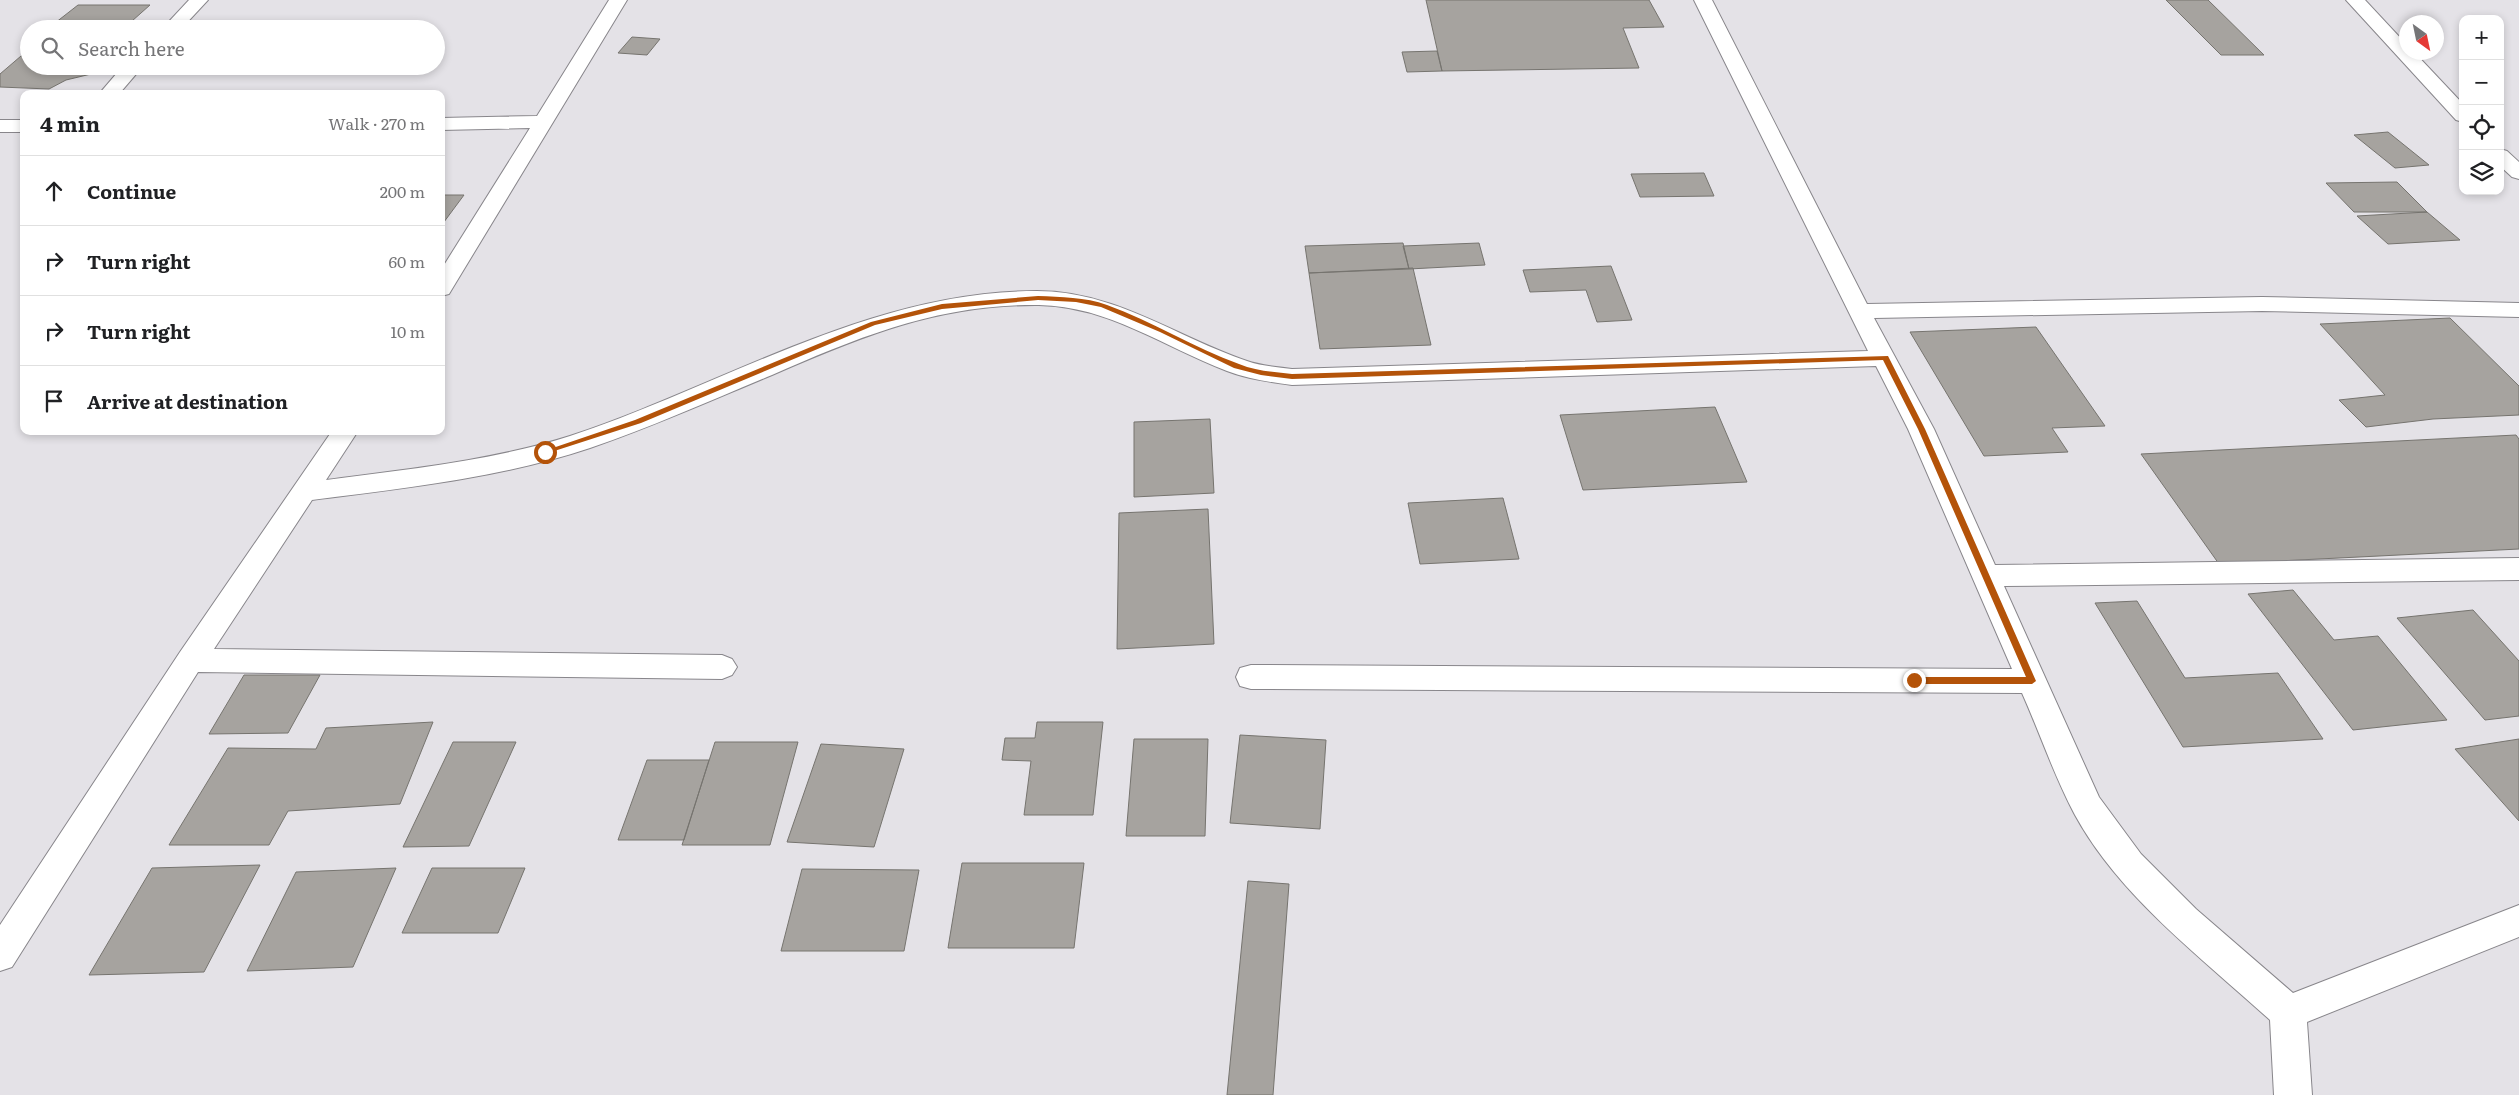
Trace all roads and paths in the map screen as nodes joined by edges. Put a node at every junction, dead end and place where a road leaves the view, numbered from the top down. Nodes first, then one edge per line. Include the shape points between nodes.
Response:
1 (199, 0) edge
2 (618, 0) edge
3 (1703, 0) edge
4 (2355, 0) edge
5 (180, 20) edge
6 (126, 75) edge
7 (112, 90) edge
8 (2459, 112) edge
9 (543, 122) junction
10 (445, 124) edge
11 (0, 126) edge
12 (20, 126) edge
13 (2504, 159) edge
14 (2519, 173) edge
15 (445, 282) edge
16 (2519, 310) edge
17 (1859, 311) junction
18 (1885, 358) junction
19 (342, 435) edge
20 (304, 492) junction
21 (2519, 569) edge
22 (1986, 576) junction
23 (190, 660) junction
24 (722, 667) dead end
25 (1250, 677) dead end
26 (2032, 681) junction
27 (2519, 921) edge
28 (0, 955) edge
29 (2288, 1012) junction
30 (2294, 1095) edge

1 - 5 street
2 - 9 street
3 - 17 street
4 - 8 street
6 - 7 street
9 - 10 street
9 - 15 street
11 - 12 street
13 - 14 street
16 - 17 street via 2262,304
17 - 18 street
18 - 20 street via 1292,377 1236,366 1162,330 1103,306 1076,300 1019,300 942,306 873,324 638,421 576,443 498,465
18 - 22 street via 1921,429
19 - 20 street
20 - 23 street
21 - 22 street
22 - 26 street
23 - 24 street
23 - 28 street
25 - 26 street
26 - 29 street via 2087,806 2129,865 2184,920
27 - 29 street
29 - 30 street

